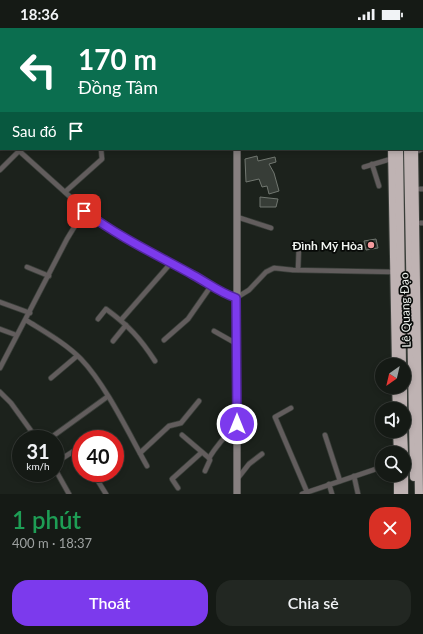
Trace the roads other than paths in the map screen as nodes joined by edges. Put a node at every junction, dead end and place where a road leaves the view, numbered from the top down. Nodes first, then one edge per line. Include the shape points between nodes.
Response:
1 (18, 150) edge
2 (101, 150) edge
3 (237, 150) edge
4 (412, 150) edge
5 (397, 155) edge
6 (372, 164) junction
7 (364, 167) dead end
8 (0, 170) edge
9 (379, 186) dead end
10 (419, 189) edge
11 (65, 192) junction
12 (84, 211) junction
13 (237, 217) junction
14 (416, 223) edge
15 (271, 228) dead end
16 (299, 245) dead end
17 (172, 263) junction
18 (27, 267) dead end
19 (298, 270) junction
20 (398, 272) junction
21 (49, 276) junction
22 (419, 279) edge
23 (211, 286) junction
24 (236, 298) junction
25 (0, 302) edge
26 (30, 313) junction
27 (26, 320) junction
28 (98, 320) dead end
29 (120, 320) junction
30 (126, 325) junction
31 (0, 329) edge
32 (214, 332) dead end
33 (420, 333) edge
34 (16, 336) junction
35 (113, 340) dead end
36 (164, 340) dead end
37 (237, 344) junction
38 (77, 356) junction
39 (396, 358) edge
40 (402, 358) edge
41 (155, 361) dead end
42 (418, 365) edge
43 (0, 368) edge
44 (51, 378) dead end
45 (0, 392) edge
46 (107, 398) junction
47 (199, 401) dead end
48 (421, 406) edge
49 (292, 408) dead end
50 (421, 416) edge
51 (237, 424) junction
52 (30, 430) edge
53 (62, 430) edge
54 (182, 435) dead end
55 (325, 435) dead end
56 (421, 452) edge
57 (140, 453) junction
58 (201, 453) junction
59 (262, 454) dead end
60 (209, 458) junction
61 (147, 466) dead end
62 (375, 469) edge
63 (205, 471) dead end
64 (354, 476) junction
65 (236, 479) junction
66 (340, 481) junction
67 (62, 482) edge
68 (99, 482) edge
69 (398, 482) edge
70 (404, 482) edge
71 (329, 484) junction
72 (178, 488) dead end
73 (307, 492) junction
74 (69, 494) edge
75 (106, 494) edge
76 (236, 494) edge
77 (302, 494) edge
78 (332, 494) edge
79 (358, 494) edge
80 (398, 494) edge
81 (404, 494) edge
82 (414, 494) edge
83 (420, 494) edge

1 - 8 street
1 - 11 street
2 - 11 street via 102,159
3 - 13 street
4 - 10 highway, Lê Quang Đạo
4 - 14 highway, Lê Quang Đạo
5 - 6 street
5 - 20 highway, Lê Quang Đạo
6 - 7 street
6 - 9 street
10 - 14 highway, Lê Quang Đạo
11 - 12 street
12 - 17 street via 138,247
12 - 21 street
13 - 15 street
13 - 24 street
14 - 22 highway, Lê Quang Đạo
14 - 42 highway, Lê Quang Đạo
16 - 19 street
17 - 23 street
17 - 29 street
18 - 21 street
19 - 20 street
19 - 24 street via 274,268
20 - 39 highway, Lê Quang Đạo
20 - 40 highway, Lê Quang Đạo
21 - 26 street
22 - 33 highway, Lê Quang Đạo
23 - 24 street
23 - 36 street via 188,319
24 - 37 street
25 - 26 street
26 - 27 street
27 - 34 street
27 - 38 street
28 - 29 street via 106,310
29 - 30 street
30 - 35 street
30 - 41 street via 138,336
31 - 34 street
32 - 37 street
33 - 42 highway, Lê Quang Đạo
34 - 43 street
37 - 51 street
38 - 44 street
38 - 46 street via 87,366
42 - 48 highway, Lê Quang Đạo
42 - 82 highway, Lê Quang Đạo
45 - 52 street
46 - 53 street
46 - 57 street
47 - 57 street via 181,423 169,426
48 - 50 highway, Lê Quang Đạo
49 - 73 street via 275,417
50 - 56 highway, Lê Quang Đạo
51 - 60 street via 222,438
51 - 65 street
54 - 58 street
55 - 66 street
56 - 83 highway, Lê Quang Đạo
57 - 61 street
58 - 60 street
58 - 72 street via 172,479
59 - 65 street
60 - 63 street
62 - 64 street
64 - 66 street
64 - 79 street
65 - 76 street
66 - 71 street
67 - 74 street
68 - 75 street
69 - 80 highway
70 - 81 highway
71 - 73 street
71 - 78 street
73 - 77 street

